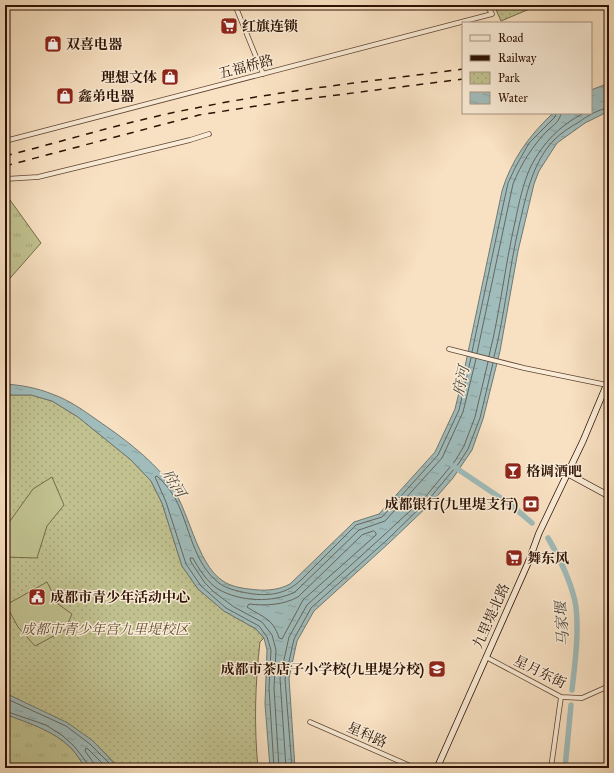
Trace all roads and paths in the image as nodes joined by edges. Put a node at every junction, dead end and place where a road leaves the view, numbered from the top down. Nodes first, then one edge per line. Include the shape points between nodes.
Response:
1 (235, 5) edge
2 (487, 5) edge
3 (263, 74) junction
4 (208, 134) dead end
5 (5, 141) edge
6 (5, 179) edge
7 (451, 350) dead end
8 (608, 382) edge
9 (565, 472) junction
10 (609, 496) edge
11 (486, 657) junction
12 (609, 686) edge
13 (561, 697) junction
14 (310, 722) dead end
15 (415, 768) edge
16 (437, 768) edge
17 (550, 768) edge

1 - 3 street
2 - 3 street, 五福桥路 via 492,14
3 - 5 street, 五福桥路
4 - 6 street via 38,177
7 - 8 street
8 - 9 street, 九里堤北路
9 - 10 street
9 - 11 street, 九里堤北路
11 - 13 street, 星月东街
11 - 16 street, 九里堤北路
12 - 13 street, 星月东街 via 582,698
13 - 17 street
14 - 15 street, 星科路

